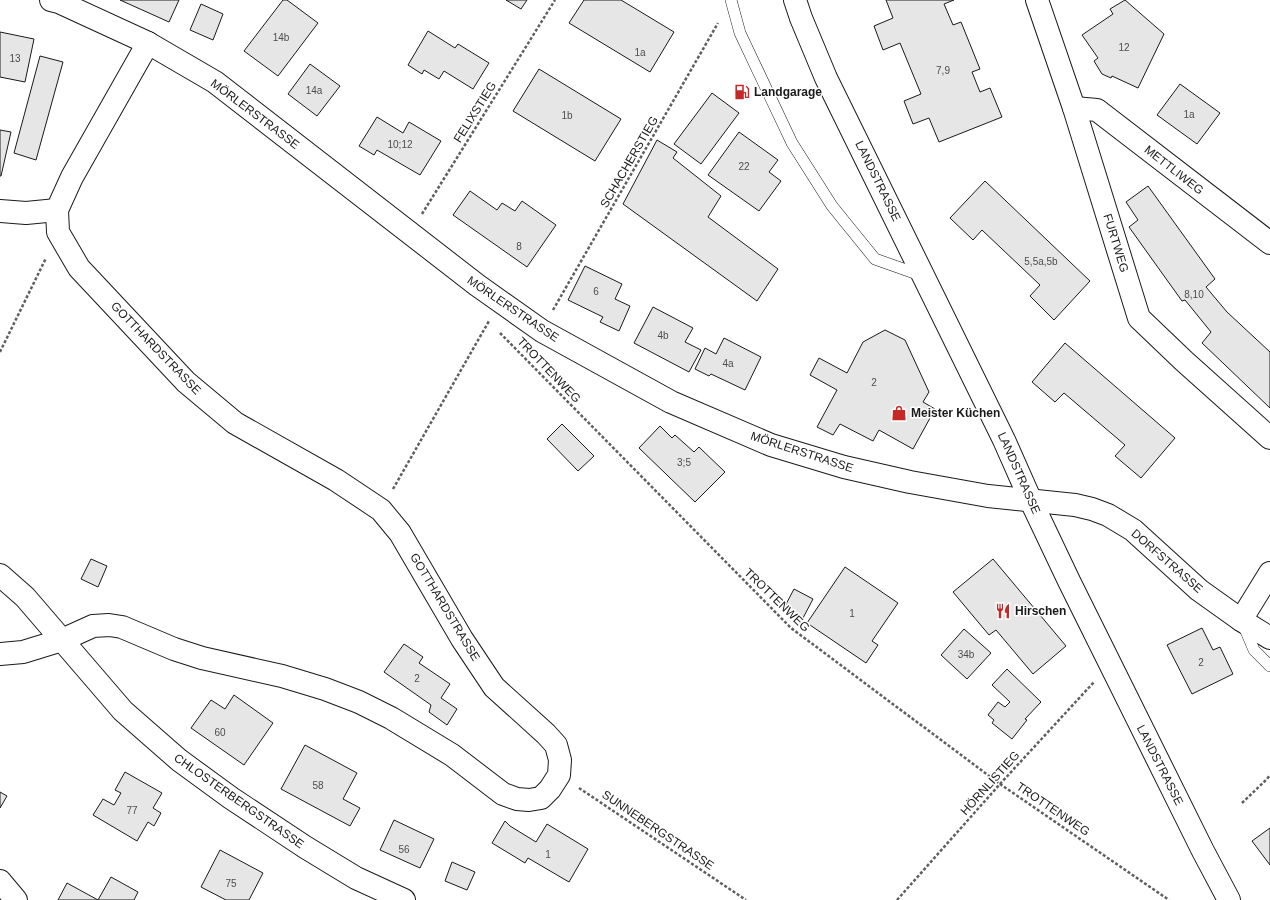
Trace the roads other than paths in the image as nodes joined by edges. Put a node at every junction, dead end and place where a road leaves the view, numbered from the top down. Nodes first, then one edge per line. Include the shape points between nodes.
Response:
1 (51, 0) edge
2 (731, 0) edge
3 (795, 0) edge
4 (1037, 0) edge
5 (148, 43) junction
6 (1074, 108) junction
7 (57, 210) junction
8 (0, 211) edge
9 (1270, 243) edge
10 (925, 278) junction
11 (1270, 438) edge
12 (1031, 501) junction
13 (1270, 573) edge
14 (0, 575) edge
15 (1241, 620) junction
16 (1270, 638) edge
17 (62, 640) junction
18 (0, 654) edge
19 (1270, 666) edge
20 (0, 881) edge
21 (16, 900) edge
22 (404, 900) edge
23 (1229, 900) edge

1 - 5 street, MÖRLERSTRASSE
2 - 10 lane via 740,33 792,143 832,206 875,259
3 - 10 street, LANDSTRASSE via 826,78
4 - 6 street, FURTWEG
5 - 7 street, GOTTHARDSTRASSE via 72,177
5 - 12 street, MÖRLERSTRASSE via 215,82 410,234 542,331 671,402 771,444 844,467 910,482
6 - 9 street, METTLIWEG via 1097,110
6 - 11 street, FURTWEG via 1139,318
7 - 8 street via 26,213
7 - 17 street, GOTTHARDSTRASSE via 58,232 79,268 186,382 235,423 336,480 381,510 400,533 462,639 494,687 556,745 560,760 559,775 541,798 517,799 503,794 452,756 391,718 325,689 282,676 202,658 122,627 94,626
10 - 12 street, LANDSTRASSE
12 - 15 street, DORFSTRASSE via 1075,505 1108,515 1133,530 1199,590
12 - 23 street, LANDSTRASSE via 1113,672
13 - 15 street
14 - 17 street, CHLOSTERBERGSTRASSE via 24,597
15 - 16 street, DORFSTRASSE
15 - 19 lane via 1254,650
17 - 18 street via 23,652
17 - 22 street, CHLOSTERBERGSTRASSE via 123,711 179,760 305,847 356,878
20 - 21 street

